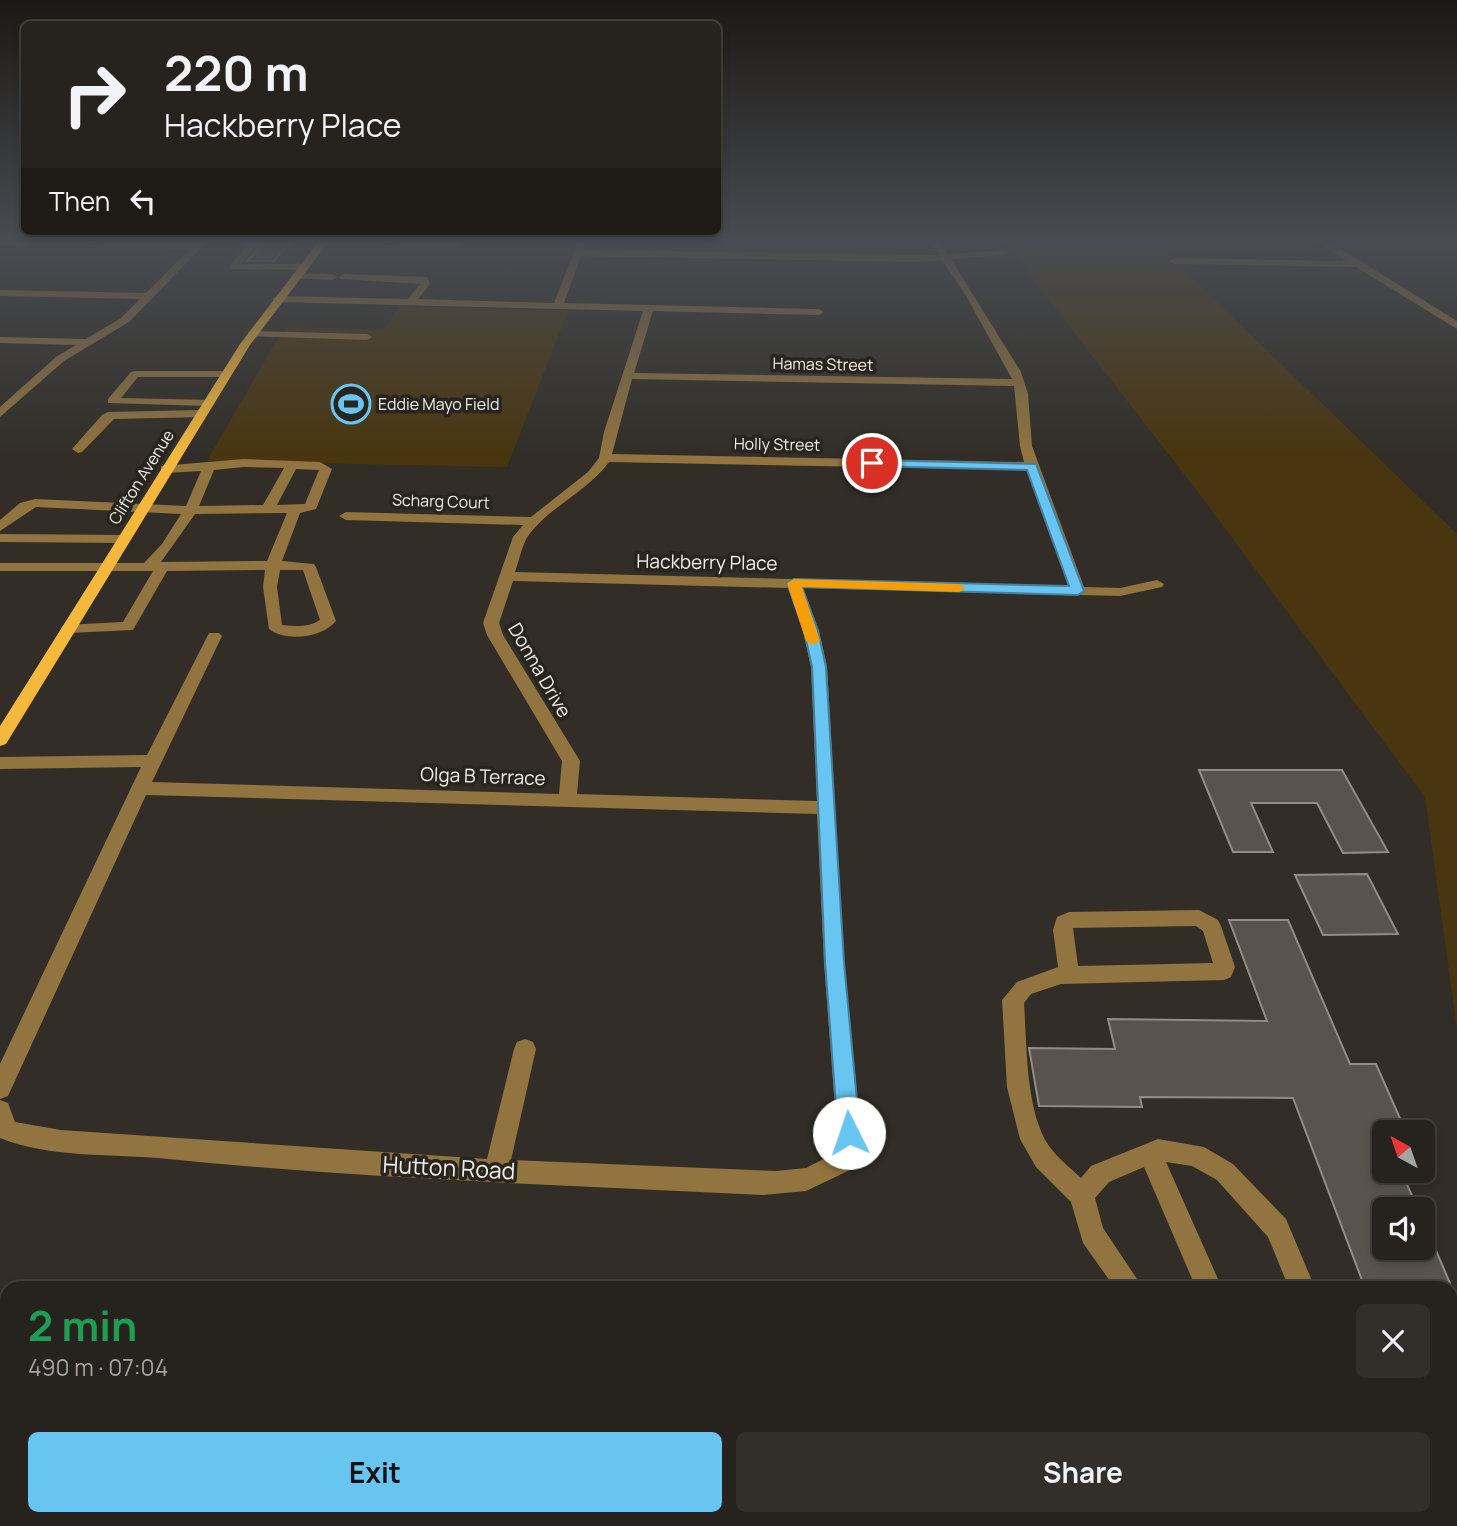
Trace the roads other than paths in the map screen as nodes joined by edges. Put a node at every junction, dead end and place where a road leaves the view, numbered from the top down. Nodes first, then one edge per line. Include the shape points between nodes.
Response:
1 (132, 312) edge
2 (268, 312) edge
3 (648, 312) edge
4 (980, 312) edge
5 (1435, 312) edge
6 (1457, 326) edge
7 (252, 334) junction
8 (367, 337) dead end
9 (0, 340) edge
10 (91, 342) junction
11 (226, 374) junction
12 (627, 376) junction
13 (1019, 383) junction
14 (208, 402) junction
15 (3, 408) edge
16 (200, 414) junction
17 (78, 449) dead end
18 (605, 458) junction
19 (292, 464) junction
20 (1032, 466) junction
21 (209, 467) junction
22 (166, 470) junction
23 (142, 508) junction
24 (268, 509) junction
25 (295, 509) junction
26 (189, 510) junction
27 (346, 516) dead end
28 (534, 522) junction
29 (0, 527) edge
30 (0, 538) edge
31 (124, 538) junction
32 (273, 565) junction
33 (155, 566) junction
34 (0, 567) edge
35 (106, 567) junction
36 (506, 576) junction
37 (794, 583) junction
38 (1157, 584) dead end
39 (1078, 591) junction
40 (69, 628) junction
41 (214, 636) dead end
42 (6, 720) edge
43 (0, 740) edge
44 (152, 761) junction
45 (0, 763) edge
46 (139, 788) junction
47 (567, 800) junction
48 (826, 808) junction
49 (1069, 975) junction
50 (525, 1049) dead end
51 (0, 1089) edge
52 (0, 1111) edge
53 (1150, 1153) junction
54 (497, 1169) junction
55 (1082, 1195) junction
56 (1125, 1281) edge
57 (1206, 1281) edge
58 (1299, 1281) edge

1 - 10 street
2 - 7 main road, Clifton Avenue
3 - 12 street, Donna Drive
4 - 13 street
5 - 6 street
7 - 8 street
7 - 11 main road, Clifton Avenue
9 - 10 street
10 - 15 street via 60,359
11 - 14 main road, Clifton Avenue
11 - 14 street via 135,374 112,401
12 - 13 street, Hamas Street
12 - 18 street, Donna Drive
13 - 20 street
14 - 16 main road, Clifton Avenue
16 - 17 street via 112,415
16 - 22 main road, Clifton Avenue
18 - 20 street, Holly Street
18 - 28 street, Donna Drive via 593,475
19 - 21 street
19 - 24 street
19 - 25 street via 326,468 312,506
20 - 39 street
21 - 22 street
21 - 26 street
22 - 23 main road, Clifton Avenue
23 - 26 street
23 - 29 street via 35,503
23 - 31 main road, Clifton Avenue
24 - 25 street
24 - 26 street
25 - 32 street
26 - 33 street
27 - 28 street, Scharg Court
28 - 36 street, Donna Drive via 520,537
30 - 31 street
31 - 35 main road, Clifton Avenue
32 - 32 street via 274,626 310,630 325,625 328,621 309,567
32 - 33 street
33 - 35 street
33 - 40 street via 128,627
34 - 35 street
35 - 40 main road, Clifton Avenue
36 - 37 street, Hackberry Place
36 - 47 street, Donna Drive via 491,623 570,761
37 - 39 street, Hackberry Place
37 - 48 street via 819,667
38 - 39 street, Hackberry Place via 1120,592
40 - 42 main road, Clifton Avenue
41 - 44 street
42 - 43 main road, Clifton Avenue
44 - 45 street
44 - 46 street
46 - 47 street, Olga B Terrace
46 - 51 street
47 - 48 street, Olga B Terrace
48 - 54 street, Hutton Road via 849,1133 844,1161 816,1178 793,1183
49 - 49 street via 1224,971 1225,967 1211,926 1199,918 1069,920 1063,930
49 - 55 street via 1024,988 1013,1000 1018,1087 1032,1139 1044,1159
50 - 54 street
52 - 54 street, Hutton Road via 8,1130 28,1138 271,1159
53 - 55 street via 1100,1174
53 - 57 street
53 - 58 street via 1196,1155 1225,1172 1277,1228
55 - 56 street via 1092,1234

